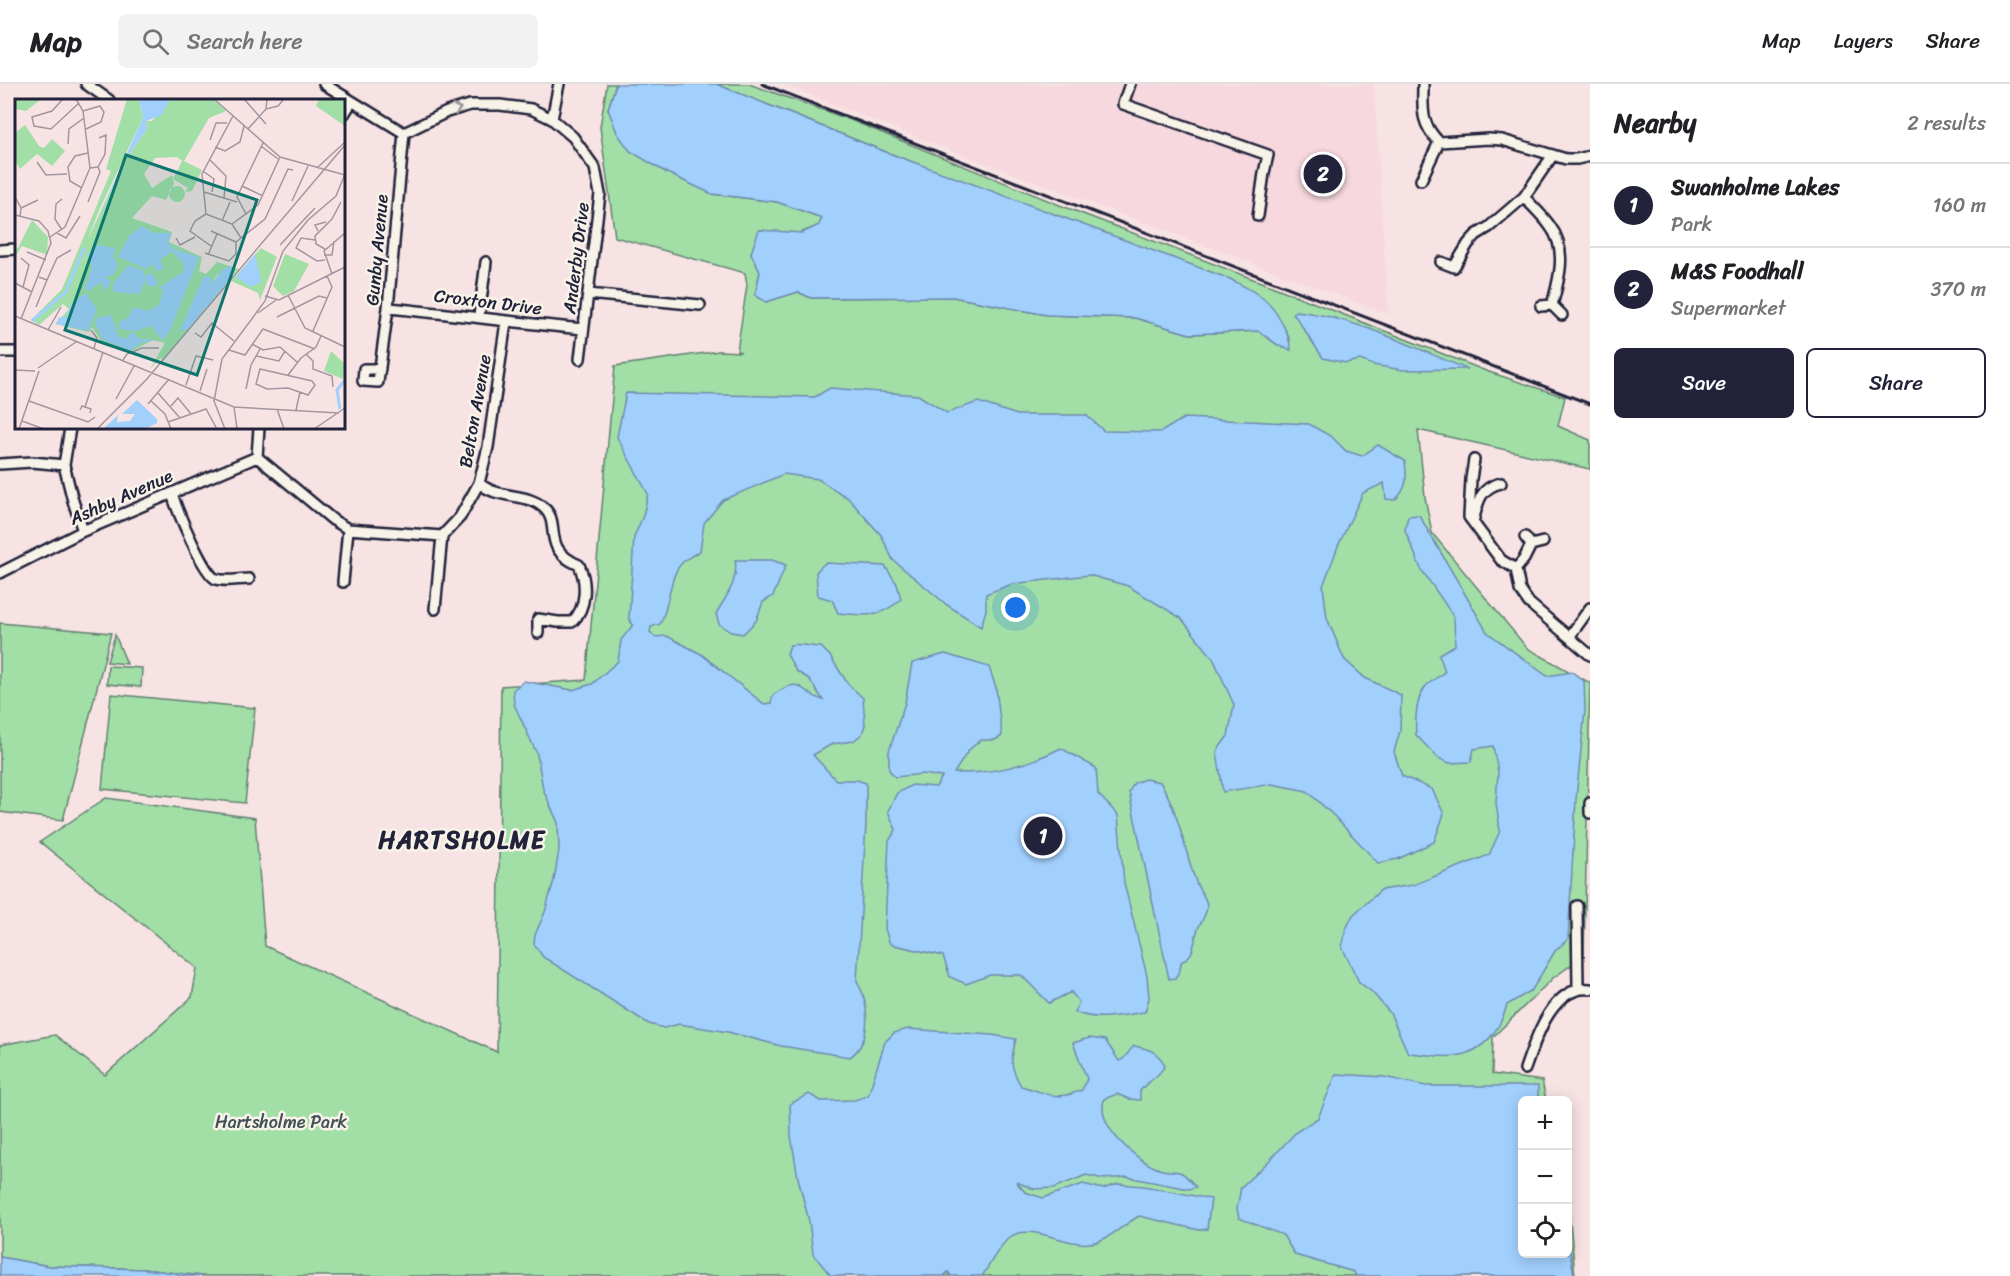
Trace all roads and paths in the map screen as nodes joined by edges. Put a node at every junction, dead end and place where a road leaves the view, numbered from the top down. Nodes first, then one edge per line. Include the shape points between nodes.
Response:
1 (86, 84) edge
2 (324, 84) edge
3 (559, 84) edge
4 (1130, 84) edge
5 (1423, 84) edge
6 (108, 99) edge
7 (351, 103) junction
8 (345, 112) edge
9 (552, 119) junction
10 (404, 134) junction
11 (1439, 142) junction
12 (1553, 155) junction
13 (1590, 156) edge
14 (1421, 180) dead end
15 (1524, 197) junction
16 (1258, 216) dead end
17 (15, 249) edge
18 (0, 250) edge
19 (486, 262) dead end
20 (1441, 262) dead end
21 (1454, 267) junction
22 (1457, 278) dead end
23 (588, 294) junction
24 (700, 305) dead end
25 (1552, 305) junction
26 (1541, 306) dead end
27 (388, 308) junction
28 (1562, 315) dead end
29 (479, 316) junction
30 (506, 321) junction
31 (583, 329) junction
32 (580, 359) dead end
33 (380, 369) dead end
34 (69, 429) edge
35 (259, 429) edge
36 (257, 457) junction
37 (1474, 460) dead end
38 (0, 464) edge
39 (64, 465) junction
40 (479, 483) junction
41 (1501, 483) dead end
42 (172, 493) junction
43 (1473, 522) junction
44 (348, 529) junction
45 (83, 531) junction
46 (442, 536) junction
47 (1543, 542) dead end
48 (1516, 569) junction
49 (0, 573) edge
50 (249, 579) dead end
51 (343, 582) dead end
52 (1590, 608) edge
53 (435, 609) dead end
54 (538, 633) dead end
55 (1570, 636) junction
56 (1590, 655) edge
57 (1590, 803) edge
58 (1590, 813) edge
59 (1577, 906) dead end
60 (1578, 988) junction
61 (1590, 989) edge
62 (1525, 1069) dead end

1 - 6 street
2 - 7 street
3 - 9 street
4 - 16 street via 1123,104 1268,155
5 - 11 street via 1423,118
7 - 8 street
7 - 10 street
10 -> 9 street, Anderby Drive via 470,105 531,109
9 - 23 street, Anderby Drive via 573,137 595,168 600,194
10 - 27 street, Gunby Avenue
11 - 12 street via 1502,140
11 - 14 street
12 - 13 street via 1566,159
12 - 15 street
15 - 21 street via 1476,235
15 - 25 street via 1551,227 1559,246 1560,267
17 - 18 street
19 - 29 street
20 - 21 street
21 - 22 street
23 - 24 street
23 - 31 street, Anderby Drive
25 - 26 street
25 - 28 street
27 - 29 street, Croxton Drive
27 - 33 street, Gunby Avenue
29 - 30 street, Croxton Drive
30 - 31 street, Croxton Drive
30 - 40 street, Belton Avenue
31 - 32 street, Anderby Drive
34 - 39 street
35 - 36 street
36 - 42 street, Ashby Avenue
36 - 44 street
37 - 43 street via 1469,507
38 - 39 street
39 - 45 street
40 - 46 street, Belton Avenue via 460,517
40 - 54 street via 487,490 545,508 557,548 568,561 579,565 585,577 579,616 572,622 538,618
41 - 43 street via 1483,492
42 - 45 street, Ashby Avenue
42 - 50 street via 210,575 217,579
43 - 48 street via 1500,560
44 - 46 street
44 - 51 street
45 - 49 street, Ashby Avenue
46 - 53 street
47 - 48 street via 1528,541 1524,559
48 - 55 street via 1520,590 1529,603
52 - 55 street
55 - 56 street
57 - 58 street
59 - 60 street
60 - 61 street
60 - 62 street via 1566,994 1548,1015

